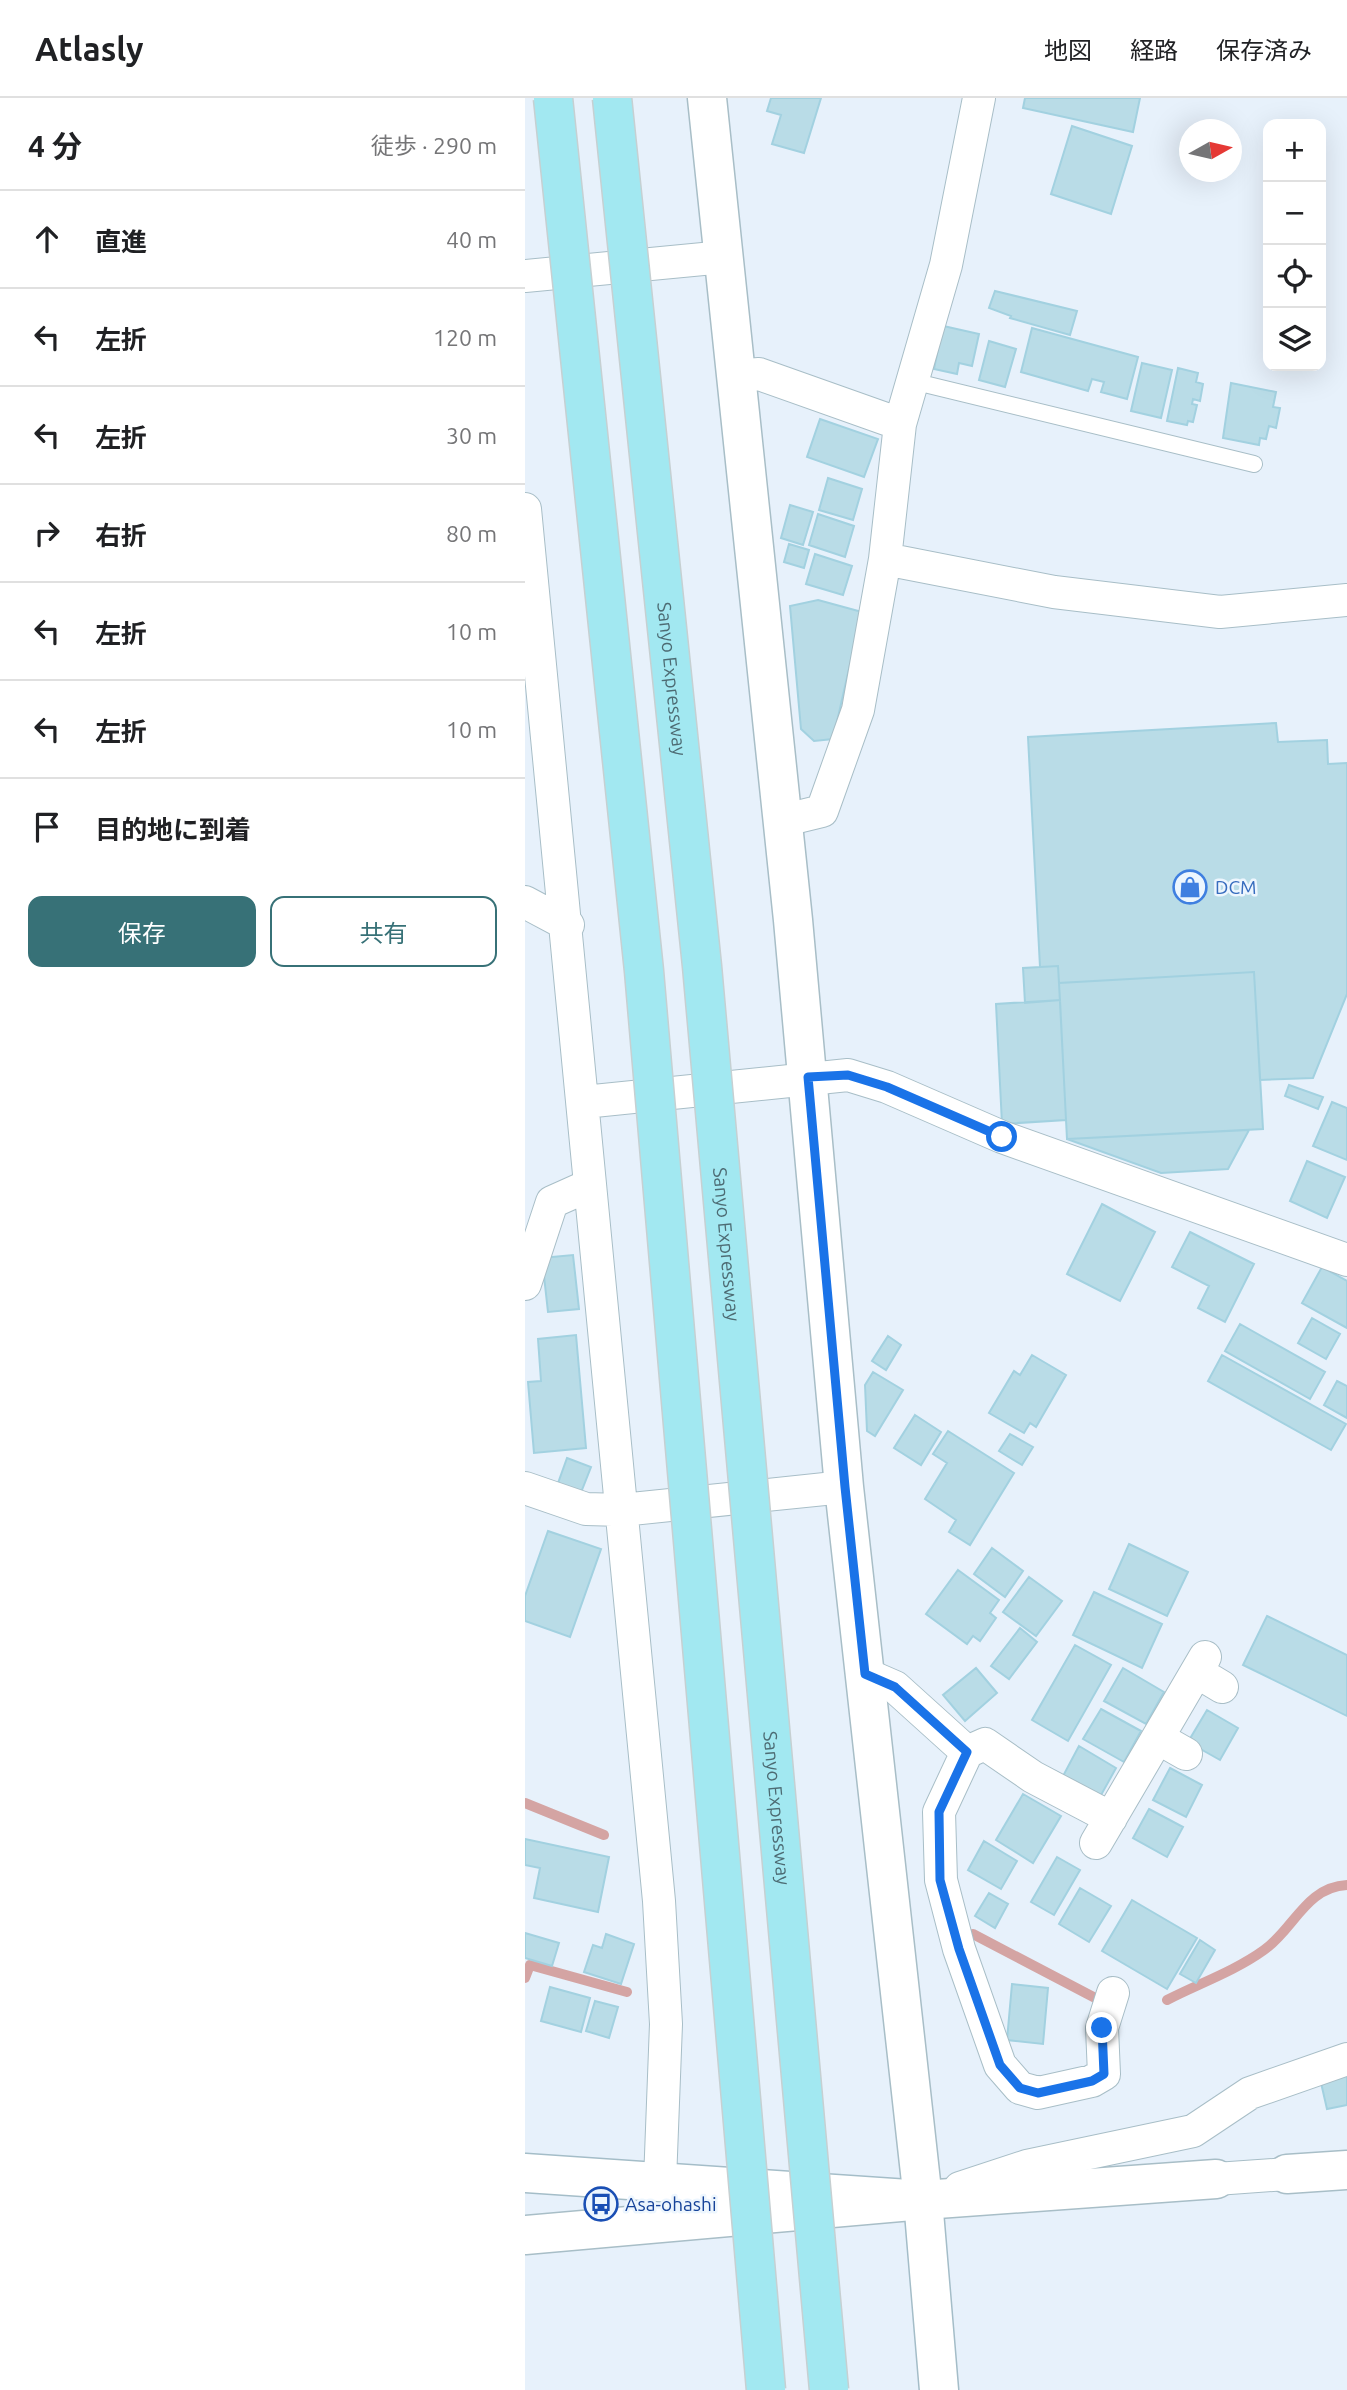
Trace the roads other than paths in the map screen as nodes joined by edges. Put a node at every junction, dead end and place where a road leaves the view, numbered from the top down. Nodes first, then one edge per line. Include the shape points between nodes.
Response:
1 (553, 98) edge
2 (612, 98) edge
3 (707, 98) edge
4 (979, 98) edge
5 (724, 257) junction
6 (525, 276) edge
7 (735, 376) junction
8 (912, 381) junction
9 (899, 424) junction
10 (1254, 464) dead end
11 (525, 509) edge
12 (885, 559) junction
13 (1347, 600) edge
14 (781, 821) junction
15 (525, 902) edge
16 (568, 925) junction
17 (808, 1077) junction
18 (583, 1102) junction
19 (590, 1185) junction
20 (1347, 1260) edge
21 (525, 1284) edge
22 (845, 1487) junction
23 (525, 1488) edge
24 (622, 1510) junction
25 (1208, 1672) dead end
26 (865, 1674) junction
27 (1158, 1738) junction
28 (967, 1752) junction
29 (1186, 1754) dead end
30 (1113, 1993) dead end
31 (1347, 2059) edge
32 (1347, 2170) edge
33 (525, 2173) edge
34 (1287, 2174) joint
35 (1216, 2179) joint
36 (660, 2181) junction
37 (924, 2215) junction
38 (525, 2235) edge
39 (766, 2390) edge
40 (829, 2390) edge
41 (939, 2390) edge

1 - 39 highway, bridge via 644,971
2 - 40 highway, Sanyo Expressway, bridge via 702,966
3 - 5 street
4 - 8 street via 946,265
5 - 6 street
5 - 7 street
7 - 9 street via 759,374
7 - 14 street
8 - 9 street
8 - 10 lane
9 - 12 street
11 - 16 street
12 - 13 street via 1054,592 1220,612
12 - 14 street via 858,710 822,811
14 - 17 street
15 - 16 street
16 - 18 street
17 - 18 street
17 - 20 street via 848,1075 887,1087 1002,1137
17 - 22 street
18 - 19 street
19 - 21 street via 552,1202
19 - 24 street
22 - 24 street
22 - 26 street
23 - 24 street via 586,1509
24 - 36 street via 666,2024
25 - 27 street
26 - 28 street via 895,1687
26 - 37 street
27 - 28 street via 1104,1831 985,1744
27 - 29 street
28 - 30 street via 939,1812 940,1880 1000,2065 1020,2088 1038,2093 1104,2074 1102,2028
31 - 37 street via 1250,2093 1193,2131 1027,2166
32 - 34 street
33 - 36 street
34 - 35 street
35 - 37 street
36 - 37 street
37 - 38 street
37 - 41 street

